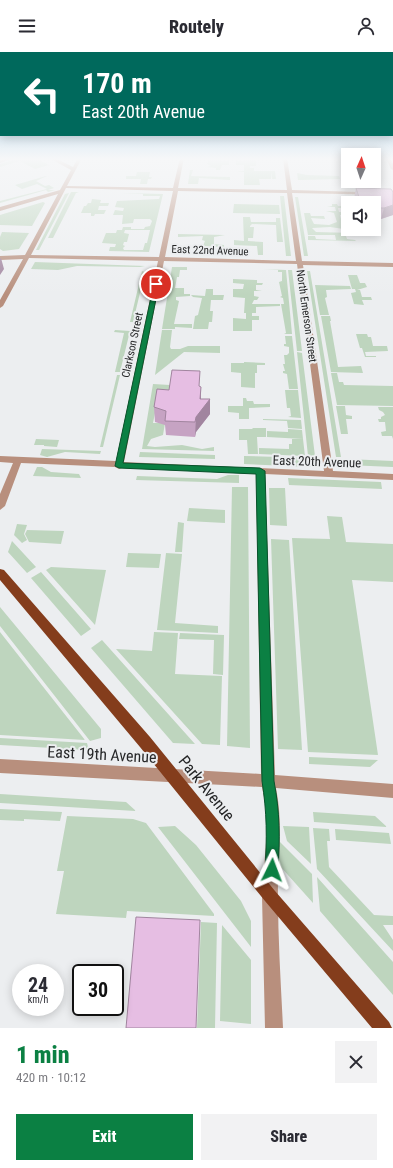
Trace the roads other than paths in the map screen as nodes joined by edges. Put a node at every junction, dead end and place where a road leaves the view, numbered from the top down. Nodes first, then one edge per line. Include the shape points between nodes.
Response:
1 (56, 203) edge
2 (18, 204) edge
3 (173, 204) edge
4 (292, 204) edge
5 (0, 209) edge
6 (27, 257) junction
7 (0, 258) edge
8 (162, 259) junction
9 (299, 263) junction
10 (393, 265) edge
11 (0, 306) edge
12 (0, 459) edge
13 (18, 460) junction
14 (119, 466) junction
15 (260, 471) junction
16 (328, 474) junction
17 (393, 477) edge
18 (0, 506) edge
19 (0, 573) edge
20 (0, 766) edge
21 (172, 775) junction
22 (268, 781) junction
23 (393, 791) edge
24 (270, 896) junction
25 (274, 1028) edge
26 (383, 1028) edge

1 - 6 street
2 - 5 street
3 - 8 street, Clarkson Street
4 - 9 street, North Emerson Street
6 - 7 street, East 22nd Avenue
6 - 8 street, East 22nd Avenue
6 - 11 street
8 - 9 street, East 22nd Avenue
8 - 14 street, Clarkson Street
9 - 10 street, East 22nd Avenue
9 - 16 street, North Emerson Street
12 - 13 street, East 20th Avenue
13 - 14 street, East 20th Avenue
13 - 18 street
14 - 15 street, East 20th Avenue
15 - 16 street, East 20th Avenue
15 - 22 street
16 - 17 street, East 20th Avenue
19 - 21 main road, Park Avenue
20 - 21 street, East 19th Avenue
21 - 22 street, East 19th Avenue
21 - 24 main road, Park Avenue
22 - 23 street, East 19th Avenue
22 - 24 street via 274,829
24 - 25 street
24 - 26 main road, Park Avenue

